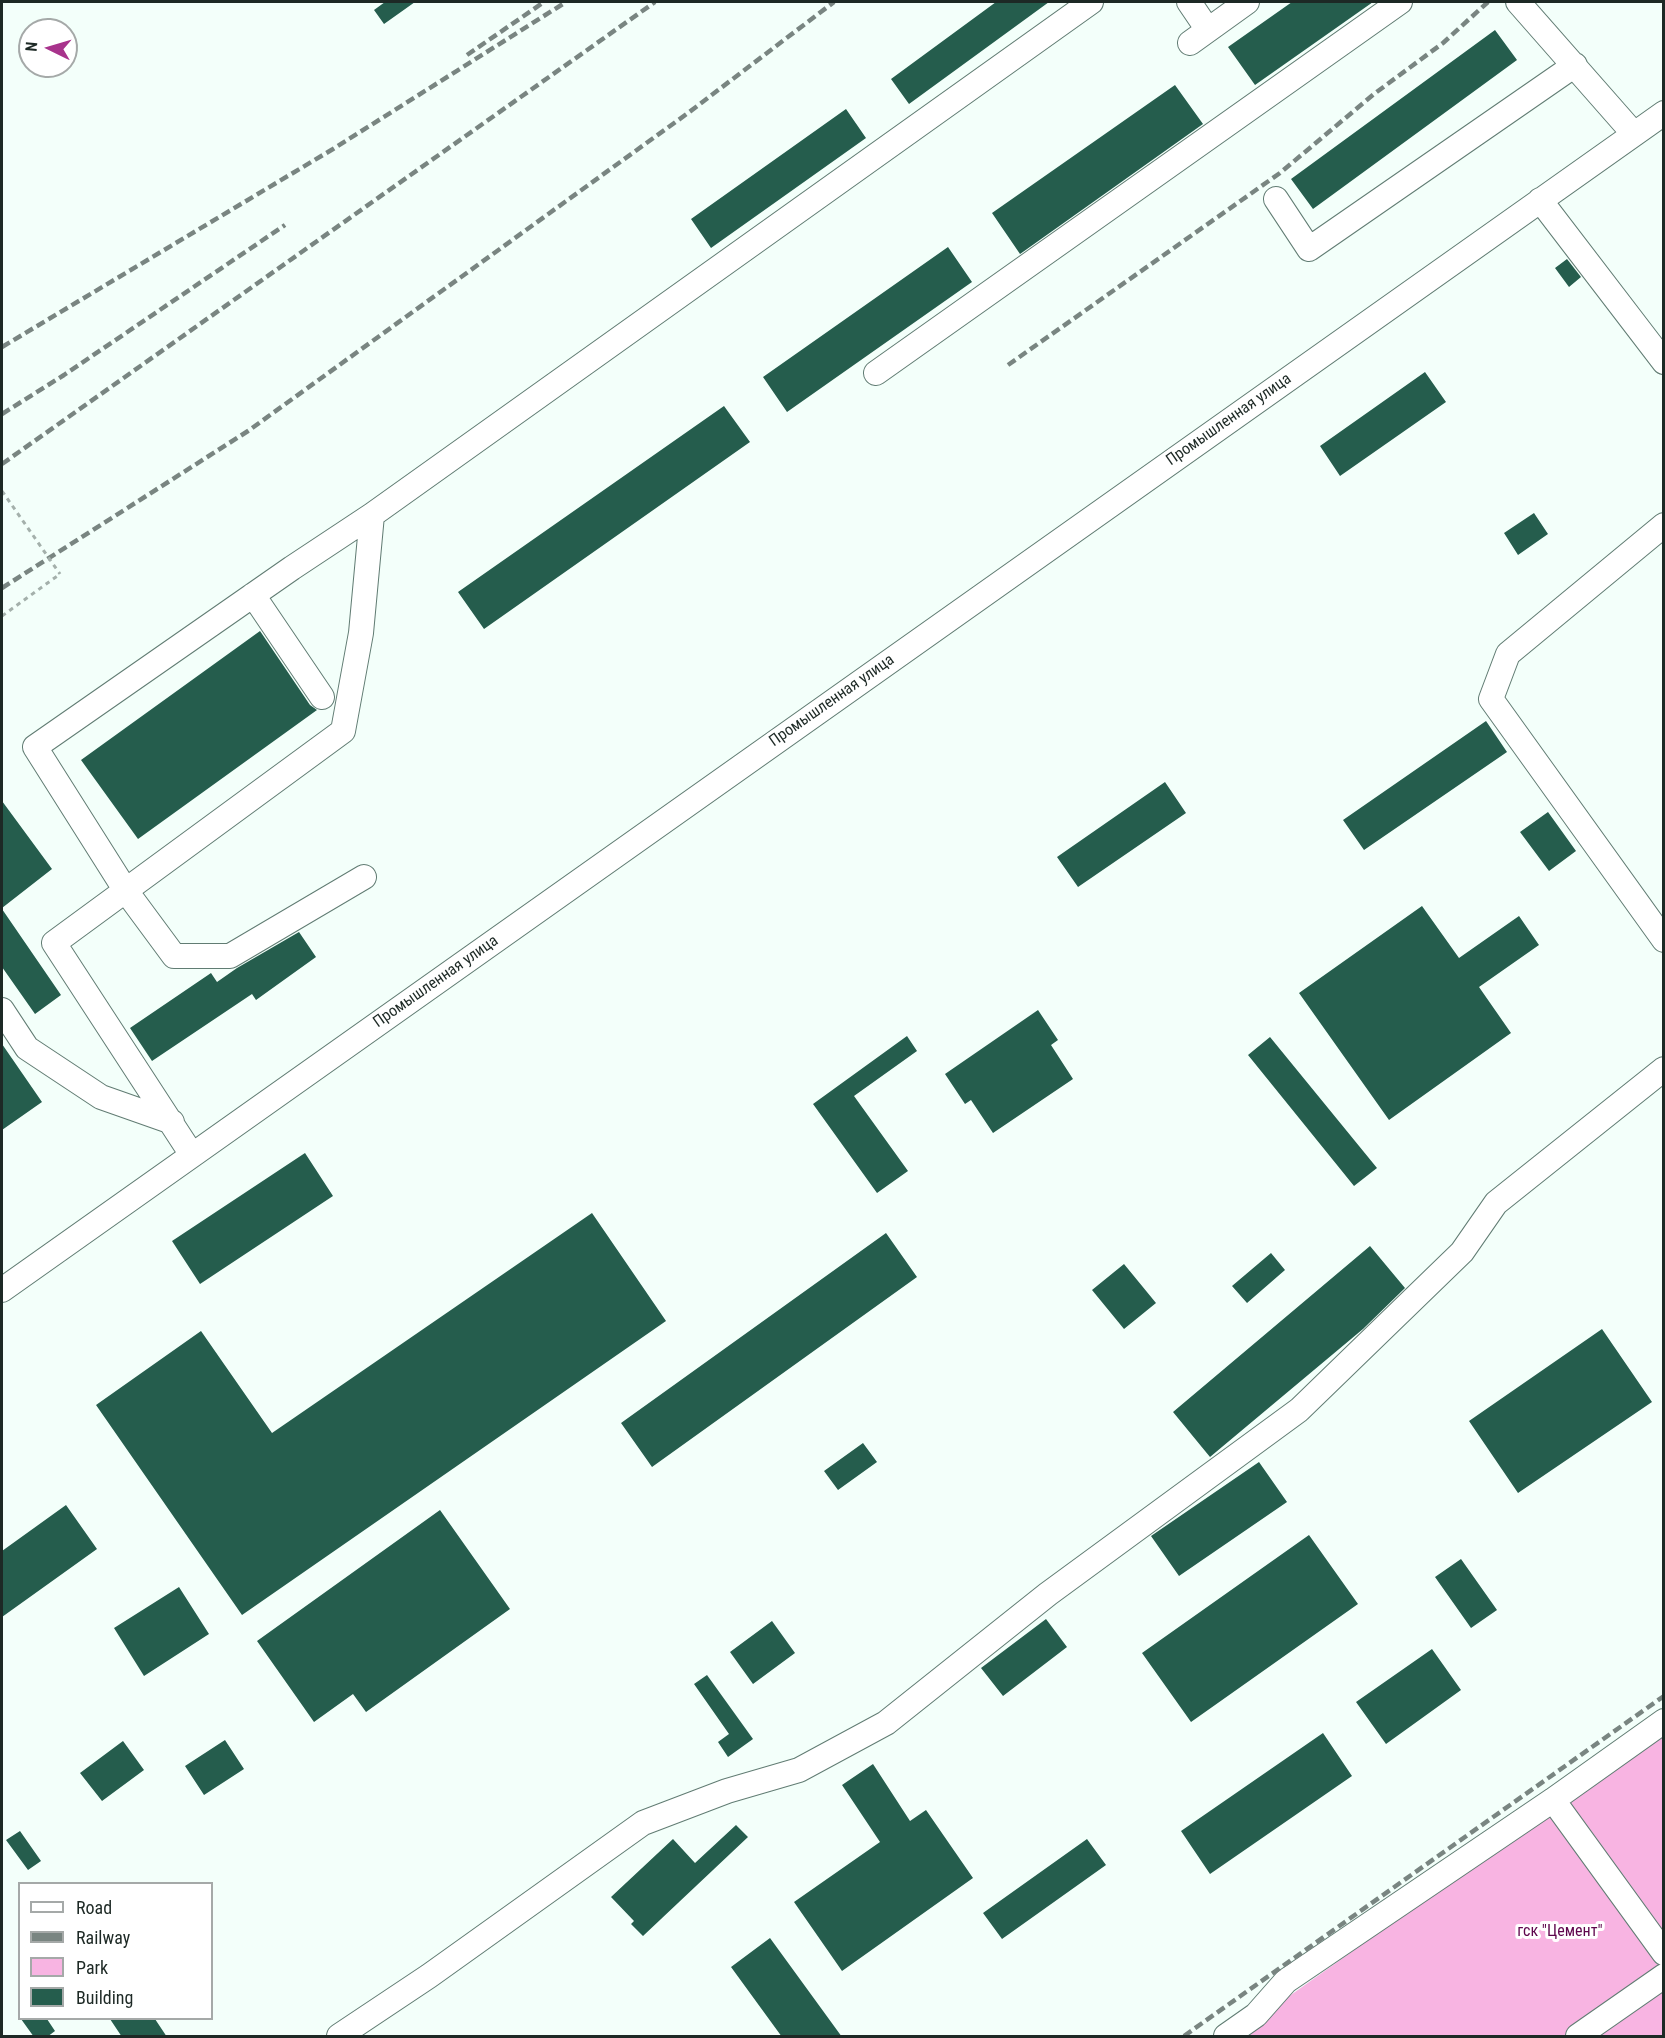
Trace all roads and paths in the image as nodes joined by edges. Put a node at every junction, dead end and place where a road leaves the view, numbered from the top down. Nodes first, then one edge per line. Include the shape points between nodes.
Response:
1 (1091, 2) edge
2 (1189, 2) edge
3 (1247, 2) edge
4 (1400, 2) edge
5 (1518, 2) edge
6 (1575, 65) junction
7 (1664, 113) edge
8 (1634, 134) junction
9 (1276, 200) dead end
10 (1540, 200) junction
11 (1664, 362) edge
12 (876, 373) dead end
13 (2, 491) edge
14 (372, 515) junction
15 (1664, 525) edge
16 (253, 595) junction
17 (2, 616) edge
18 (322, 697) dead end
19 (364, 877) dead end
20 (126, 891) junction
21 (1664, 940) edge
22 (2, 1010) edge
23 (1664, 1069) edge
24 (171, 1122) junction
25 (192, 1155) junction
26 (2, 1290) edge
27 (1664, 1720) edge
28 (1553, 1800) junction
29 (1664, 1953) edge
30 (1664, 1976) edge
31 (339, 2037) edge
32 (1226, 2037) edge
33 (1578, 2037) edge

1 - 14 street
2 - 3 street via 1199,37
4 - 12 street
5 - 6 street
6 - 8 street
6 - 9 street via 1309,249
7 - 8 street, Промышленная улица
8 - 10 street, Промышленная улица
10 - 11 street
10 - 25 street, Промышленная улица
13 - 17 path, bridge via 60,574
14 - 16 street
14 - 20 street via 361,633 343,731
15 - 21 street via 1508,654 1491,699
16 - 18 street
16 - 20 street via 35,747
19 - 20 street via 231,956 174,956
20 - 24 street via 54,943
22 - 24 street via 27,1048 100,1097
23 - 31 street via 1496,1203 1462,1251 1299,1410 1048,1594 886,1724 799,1770 727,1791 643,1823
24 - 25 street
25 - 26 street, Промышленная улица
27 - 28 street
28 - 29 street
28 - 32 street via 1286,1981 1256,2015
30 - 33 street

